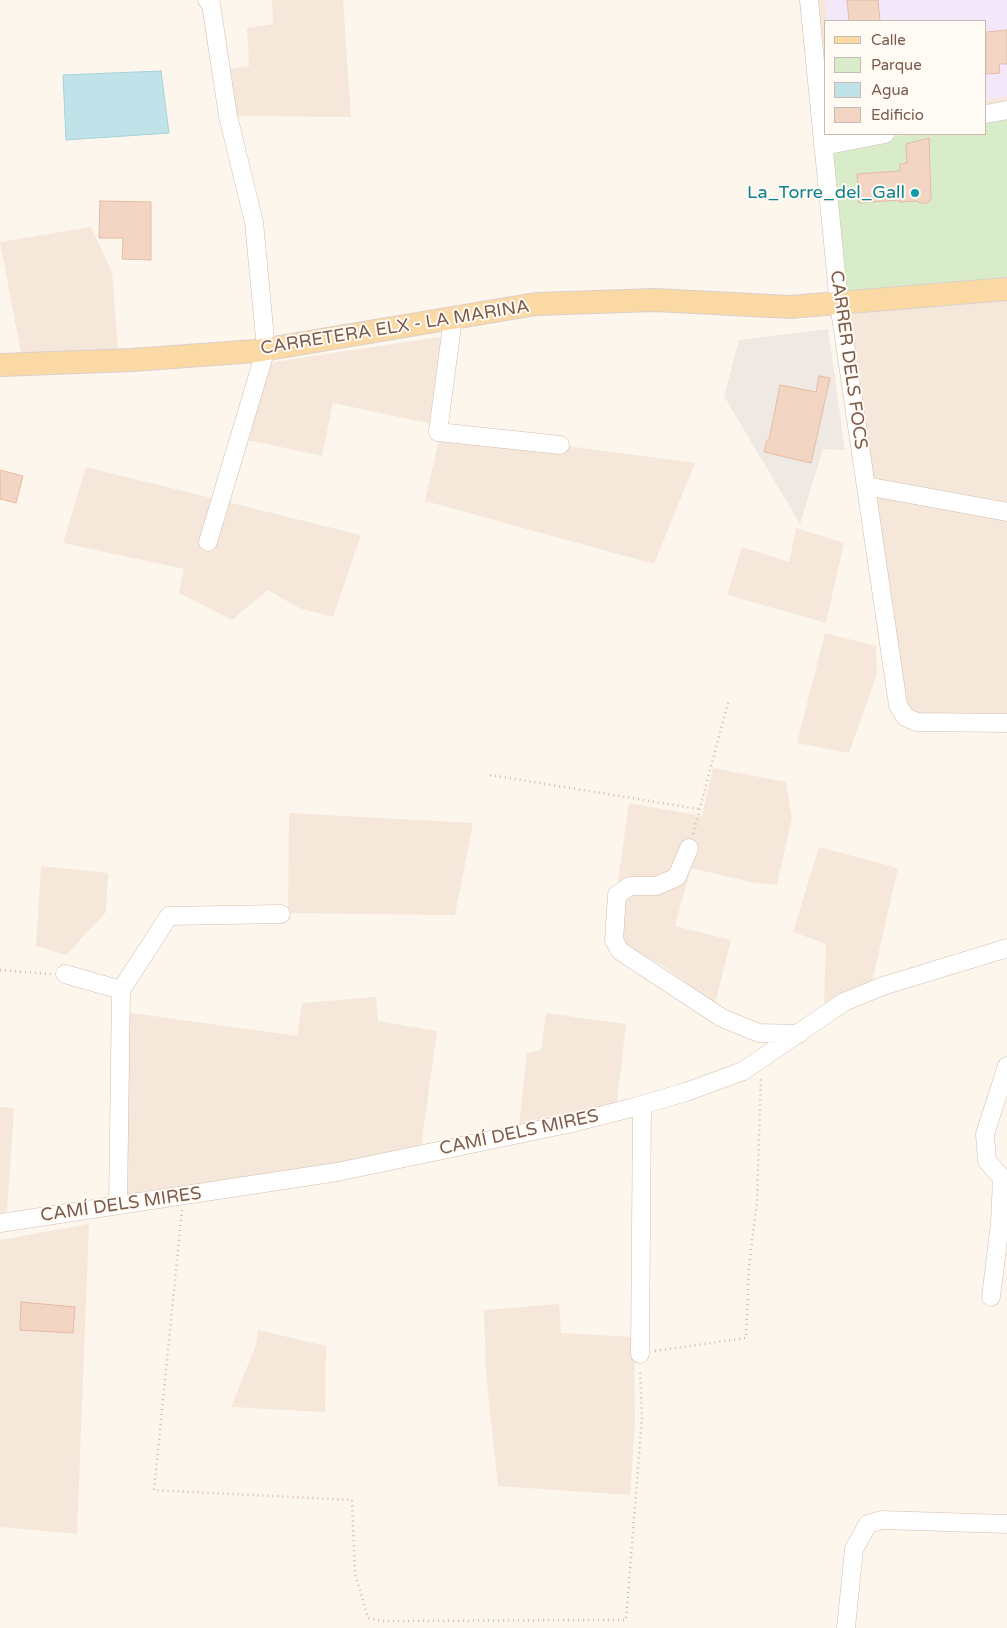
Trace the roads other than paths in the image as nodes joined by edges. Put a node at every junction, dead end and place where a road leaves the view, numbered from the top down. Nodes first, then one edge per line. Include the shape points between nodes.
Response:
1 (207, 0) edge
2 (809, 0) edge
3 (1007, 110) edge
4 (987, 114) edge
5 (880, 135) edge
6 (823, 146) junction
7 (1007, 289) edge
8 (839, 303) junction
9 (453, 318) junction
10 (266, 349) junction
11 (0, 365) edge
12 (560, 445) dead end
13 (866, 486) junction
14 (1007, 512) edge
15 (208, 542) dead end
16 (1007, 723) edge
17 (689, 848) road end
18 (281, 914) dead end
19 (1007, 948) edge
20 (64, 974) road end
21 (121, 990) junction
22 (799, 1034) junction
23 (1007, 1066) edge
24 (642, 1105) junction
25 (118, 1205) junction
26 (0, 1223) edge
27 (991, 1296) dead end
28 (640, 1354) road end
29 (1007, 1524) edge
30 (846, 1628) edge

1 - 10 street via 211,4 228,116 254,222
2 - 6 street, CARRER DELS FOCS
3 - 4 street
5 - 6 street
6 - 8 street, CARRER DELS FOCS
7 - 8 main road, CARRETERA ELX - LA MARINA
8 - 9 main road, CARRETERA ELX - LA MARINA via 790,307 645,301 536,304
8 - 13 street, CARRER DELS FOCS
9 - 10 main road, CARRETERA ELX - LA MARINA
9 - 12 street via 438,432
10 - 11 main road, CARRETERA ELX - LA MARINA via 132,360
10 - 15 street
13 - 14 street
13 - 16 street, CARRER DELS FOCS via 898,705 905,717 917,722
17 - 22 street via 677,877 656,886 630,886 618,894 614,940 620,951 722,1018 758,1033
18 - 21 street via 169,916
19 - 22 street, CAMÍ DELS MIRES via 883,986 844,1002
20 - 21 street
21 - 25 street
22 - 24 street, CAMÍ DELS MIRES via 743,1071
23 - 27 street via 985,1134 987,1161 1002,1178
24 - 25 street, CAMÍ DELS MIRES via 572,1123 337,1172
24 - 28 street
25 - 26 street, CAMÍ DELS MIRES
29 - 30 street via 882,1520 868,1524 854,1549

